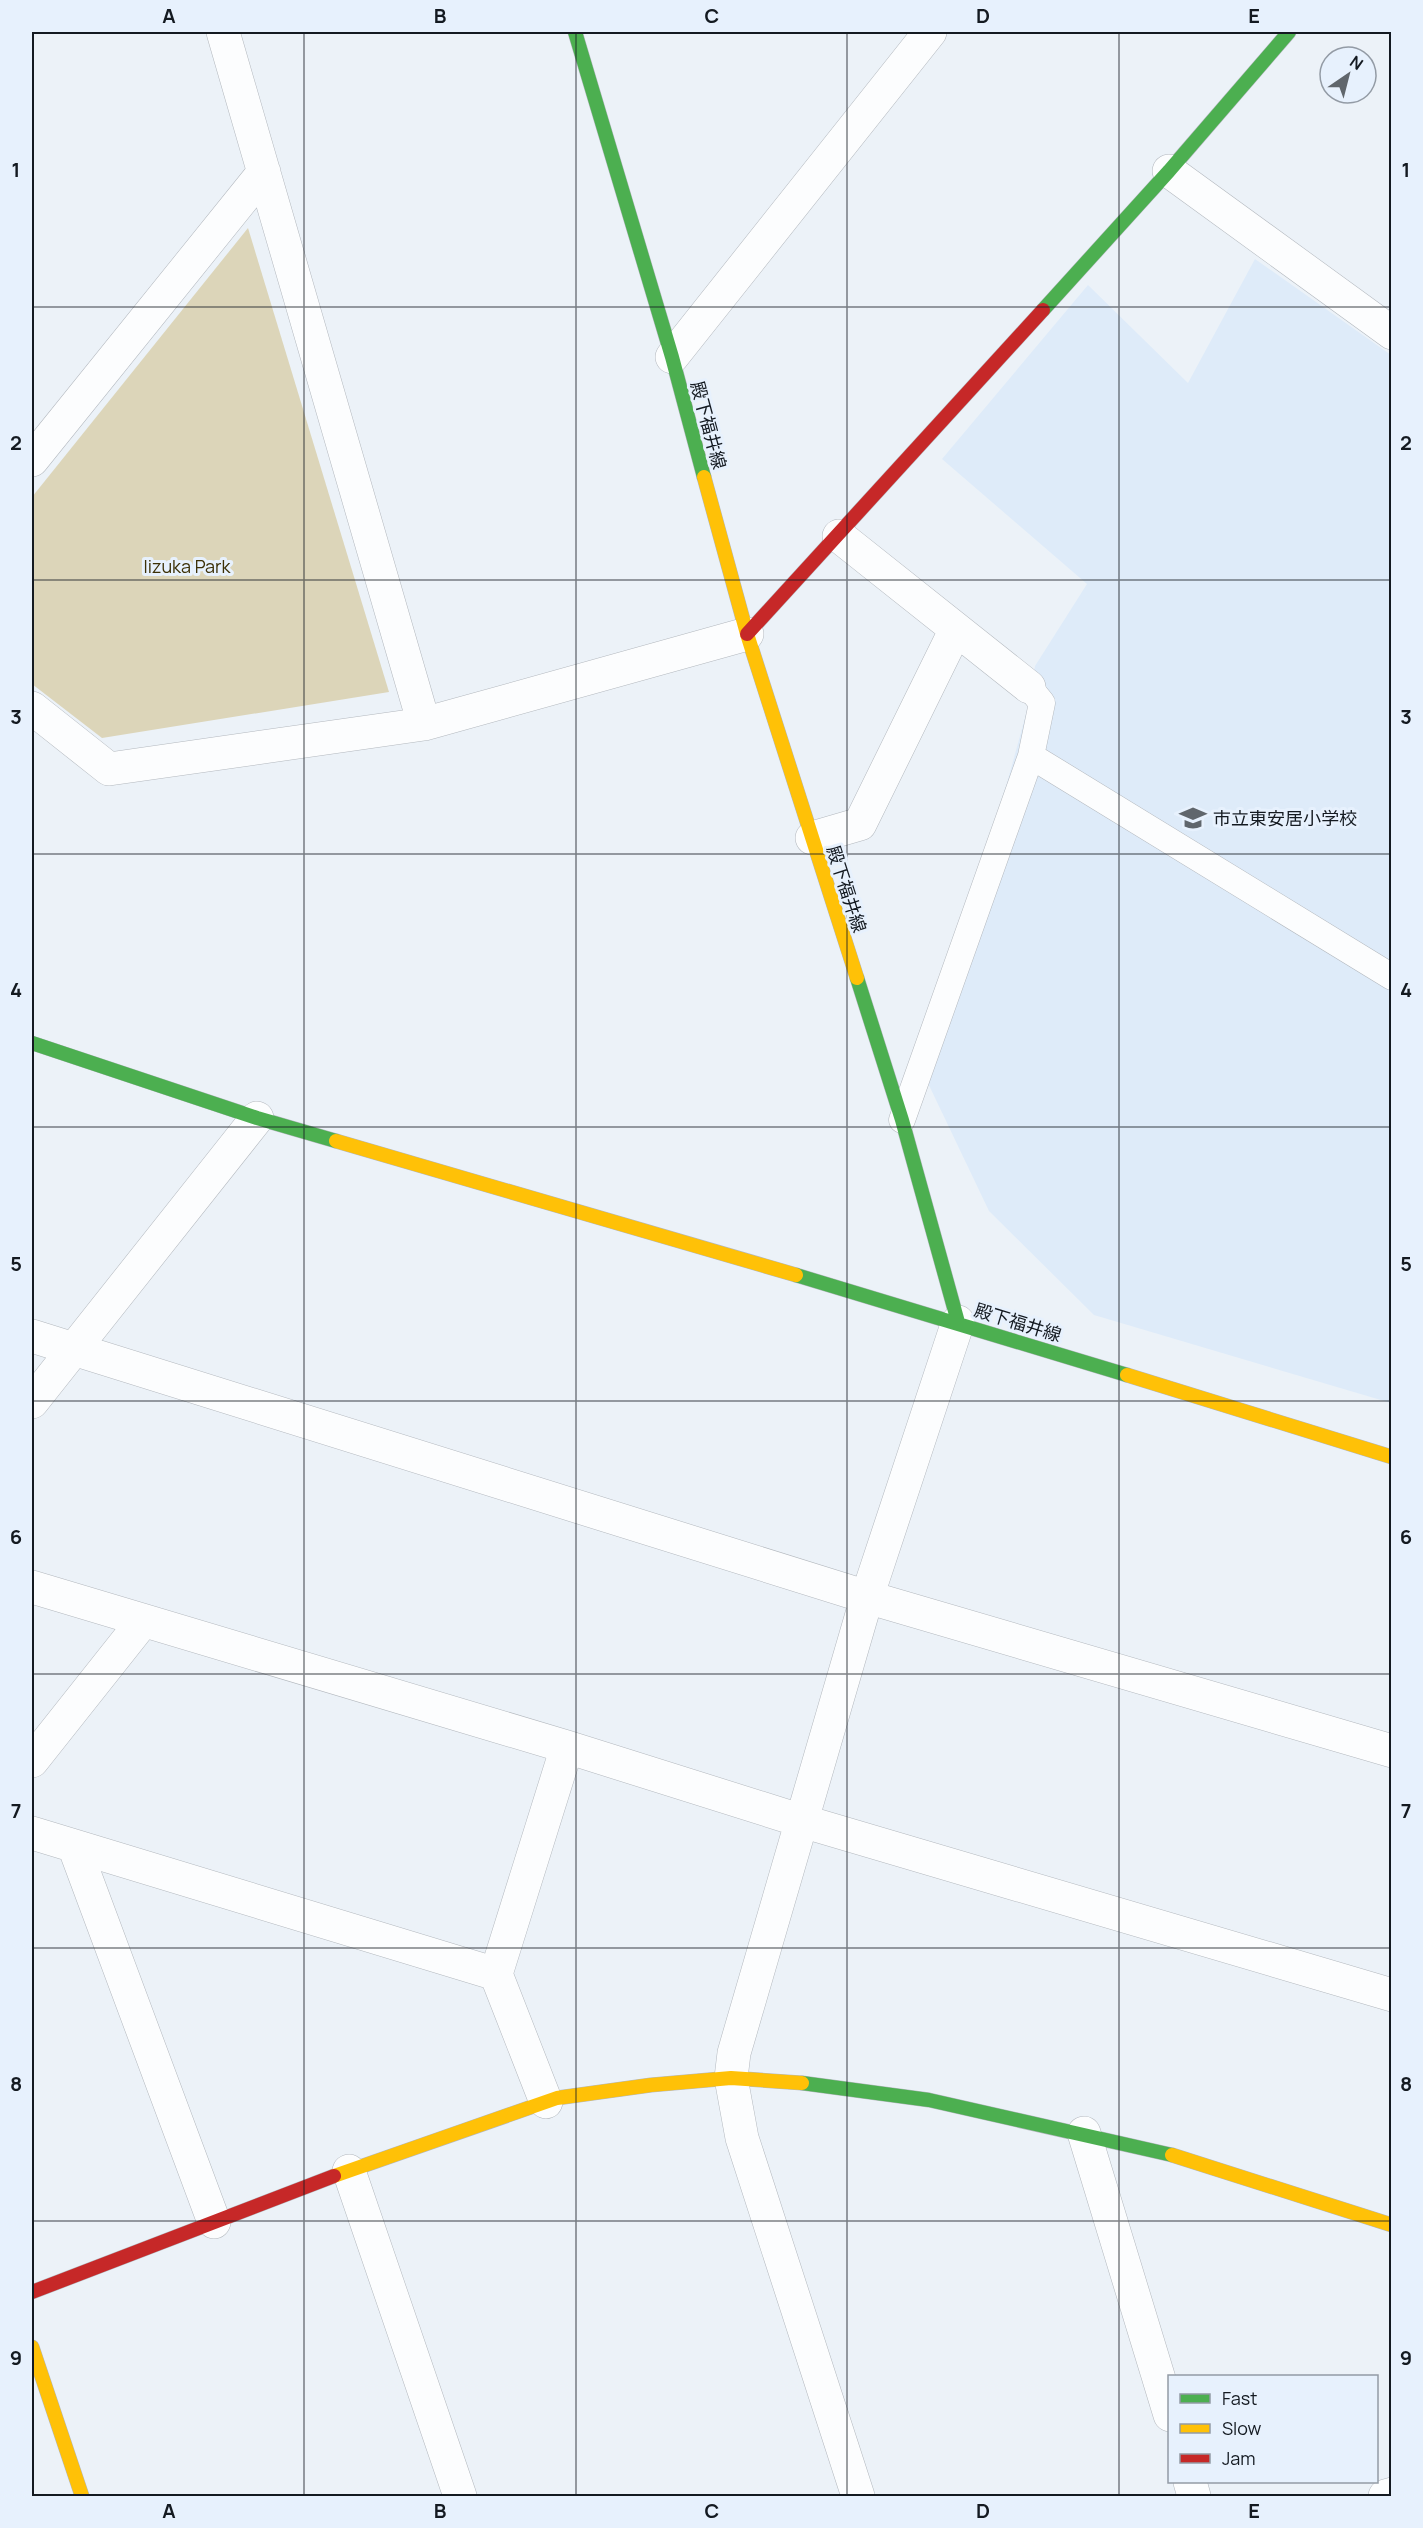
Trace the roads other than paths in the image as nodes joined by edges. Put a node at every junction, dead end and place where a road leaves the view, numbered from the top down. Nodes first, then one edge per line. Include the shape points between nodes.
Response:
1 (223, 32) edge
2 (575, 32) edge
3 (930, 32) edge
4 (1289, 32) edge
5 (1168, 171) junction
6 (264, 172) junction
7 (1392, 333) edge
8 (672, 357) junction
9 (32, 460) edge
10 (839, 536) junction
11 (956, 629) junction
12 (747, 634) junction
13 (1029, 687) joint
14 (32, 708) edge
15 (424, 724) junction
16 (1030, 756) junction
17 (812, 838) junction
18 (1392, 977) edge
19 (32, 1043) edge
20 (257, 1118) junction
21 (902, 1120) junction
22 (958, 1322) junction
23 (32, 1336) edge
24 (72, 1351) junction
25 (32, 1402) edge
26 (1392, 1457) edge
27 (32, 1587) edge
28 (867, 1597) junction
29 (143, 1621) junction
30 (567, 1747) junction
31 (1392, 1751) edge
32 (32, 1761) edge
33 (802, 1821) junction
34 (32, 1833) edge
35 (74, 1846) junction
36 (496, 1974) junction
37 (1392, 1995) edge
38 (731, 2078) junction
39 (546, 2102) junction
40 (1084, 2133) junction
41 (349, 2171) junction
42 (214, 2222) junction
43 (1392, 2225) edge
44 (32, 2292) edge
45 (32, 2347) edge
46 (1168, 2408) edge
47 (1392, 2494) edge
48 (82, 2496) edge
49 (460, 2496) edge
50 (858, 2496) edge
51 (1385, 2496) edge

1 - 6 street
2 - 8 street, 殿下福井線
3 - 8 street
4 - 5 street
5 - 7 street
5 - 10 street
6 - 9 street
6 - 15 street
8 - 12 street, 殿下福井線
10 - 11 street
10 - 12 street
11 - 13 street
11 - 17 street via 860,824
12 - 15 street
12 - 17 street, 殿下福井線
13 - 16 lane via 1042,703
14 - 15 street via 109,769
16 - 18 lane
16 - 21 lane
17 - 21 street, 殿下福井線
19 - 20 street
20 - 22 street
20 - 24 street
21 - 22 street, 殿下福井線
22 - 26 street, 殿下福井線
22 - 28 street
23 - 24 street
24 - 25 street
24 - 28 street
27 - 29 street
28 - 31 street
28 - 33 street
29 - 30 street
29 - 32 street
30 - 33 street
30 - 36 street
33 - 37 street
33 - 38 street via 734,2053
34 - 35 street
35 - 36 street
35 - 42 street
36 - 39 street
38 - 39 street via 651,2085
38 - 40 street via 824,2084 929,2100
38 - 50 street via 742,2138
39 - 41 street
40 - 43 street via 1199,2161
40 - 46 street
41 - 42 street
41 - 49 street
42 - 44 street
45 - 48 street
47 - 51 street

